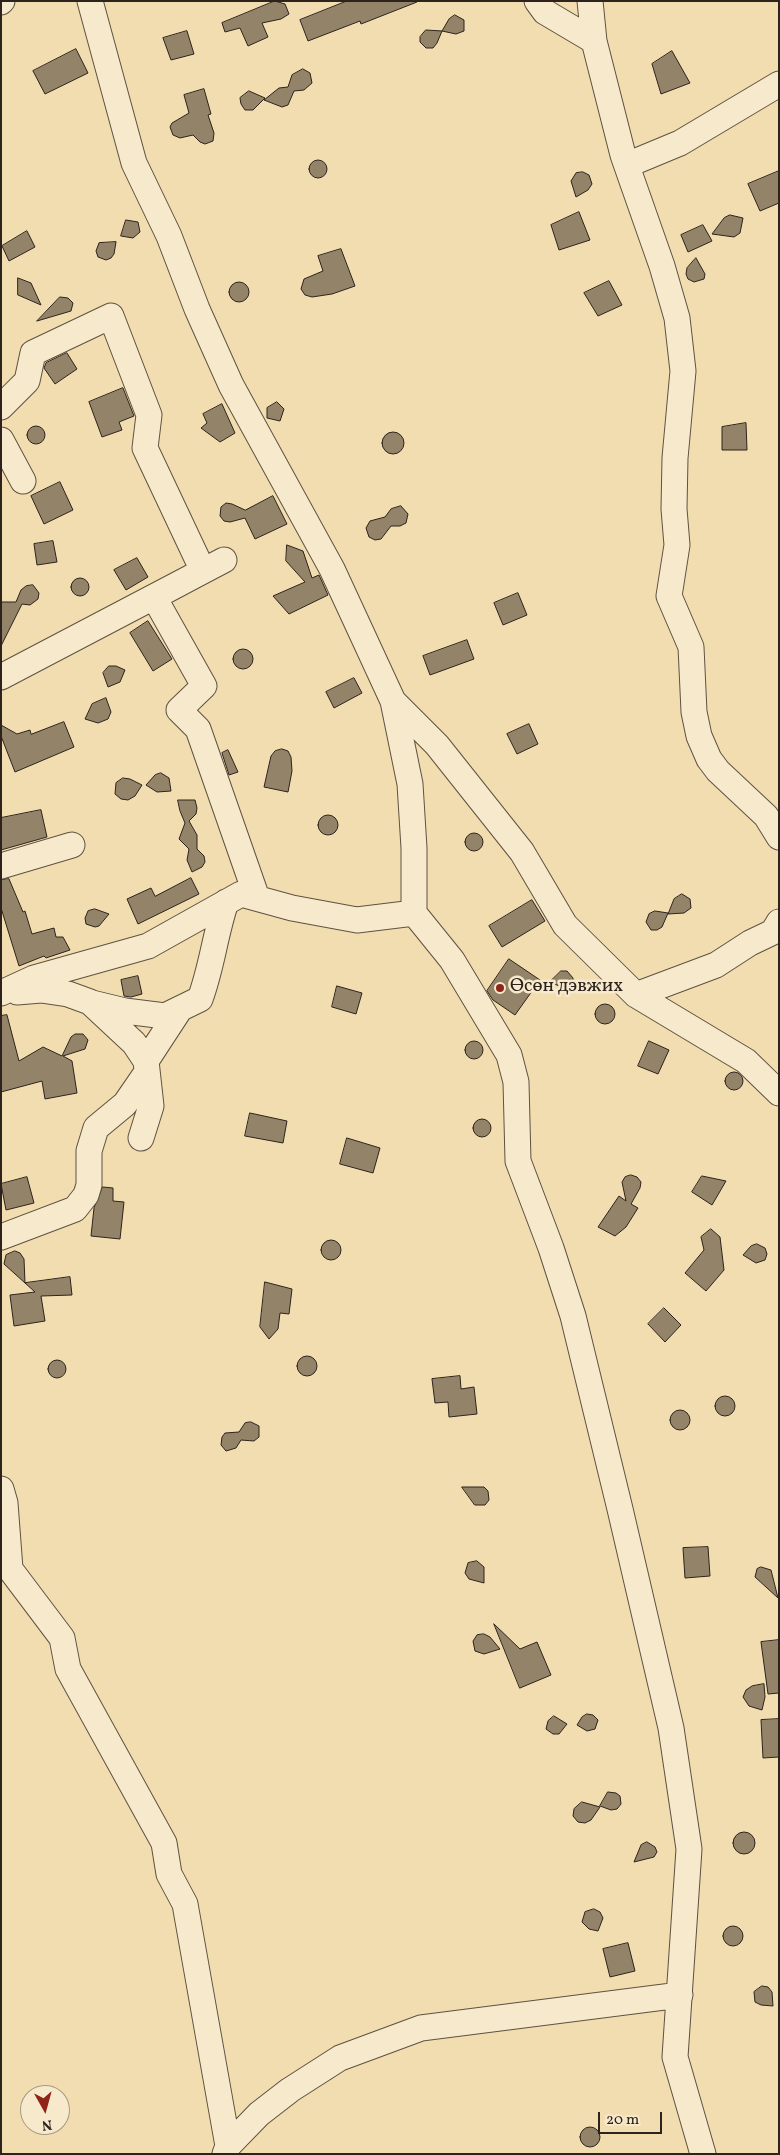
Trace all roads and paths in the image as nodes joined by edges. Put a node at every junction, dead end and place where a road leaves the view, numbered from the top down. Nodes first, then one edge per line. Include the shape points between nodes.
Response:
1 (90, 1) edge
2 (537, 1) edge
3 (590, 1) edge
4 (594, 41) junction
5 (779, 84) edge
6 (627, 165) junction
7 (1, 407) edge
8 (1, 440) edge
9 (23, 481) dead end
10 (214, 566) junction
11 (1, 677) edge
12 (393, 701) junction
13 (779, 837) edge
14 (72, 845) dead end
15 (1, 866) edge
16 (257, 898) junction
17 (226, 902) junction
18 (414, 913) junction
19 (779, 922) edge
20 (2, 993) edge
21 (636, 995) junction
22 (90, 1002) junction
23 (180, 1009) junction
24 (146, 1066) junction
25 (779, 1093) edge
26 (141, 1138) dead end
27 (1, 1237) edge
28 (1, 1489) edge
29 (680, 1995) junction
30 (226, 2150) edge
31 (703, 2154) edge

1 - 12 street via 134,163 197,309 231,385 332,569
2 - 4 street via 545,12
3 - 4 street
4 - 6 street
5 - 6 street via 680,143
6 - 13 street via 678,318 683,371 675,458 677,545 669,596 691,647 694,712 699,736 708,759 766,816
7 - 10 street via 27,381 33,353 111,316 149,415 145,448
8 - 9 street
10 - 11 street
10 - 16 street via 154,597 204,686 179,710 198,729
12 - 18 street via 410,784
12 - 21 street via 437,745 522,852 565,925
14 - 15 street
16 - 17 street via 241,894
16 - 18 street via 357,920
17 - 20 street via 148,946 34,978
17 - 23 street via 200,999
18 - 29 street via 452,960 509,1055 516,1082 518,1161 551,1248 572,1316 671,1728 689,1849
19 - 21 street via 773,932 716,965
20 - 22 street via 41,990 68,994
21 - 25 street via 746,1061
22 - 23 street via 165,1016
22 - 24 street via 134,1043
23 - 24 street
24 - 26 street via 151,1106
24 - 27 street via 124,1104 96,1128 89,1151 86,1196 75,1209
28 - 30 street via 10,1569 62,1638 68,1670 164,1843 169,1874 185,1904
29 - 30 street via 421,2028 340,2058 259,2114
29 - 31 street via 675,2057

